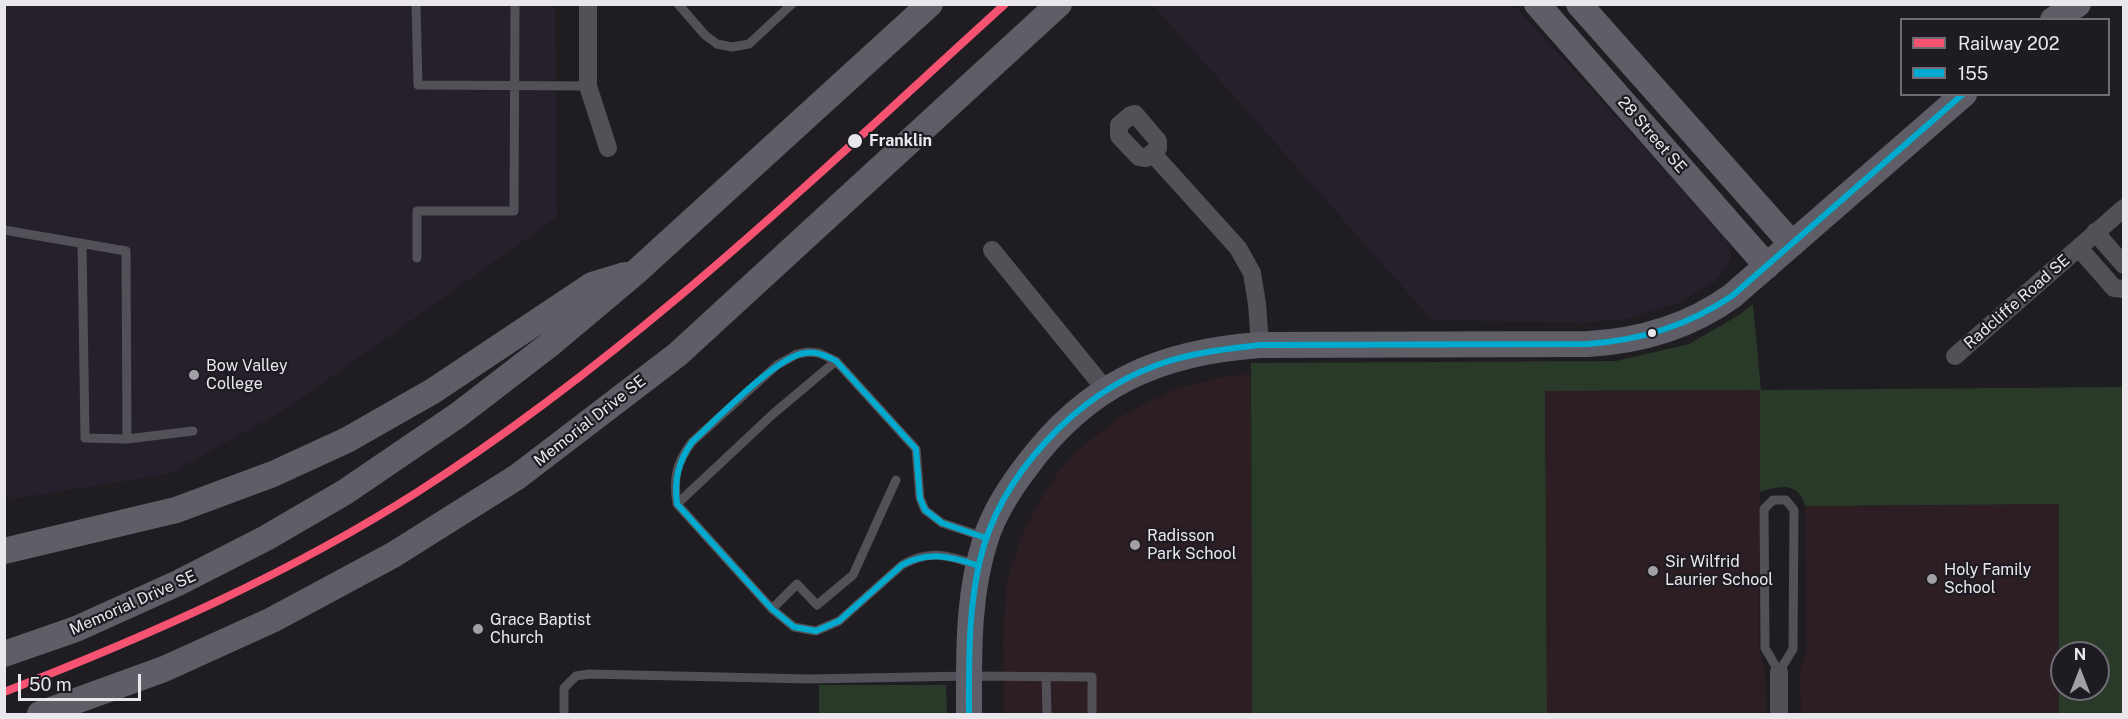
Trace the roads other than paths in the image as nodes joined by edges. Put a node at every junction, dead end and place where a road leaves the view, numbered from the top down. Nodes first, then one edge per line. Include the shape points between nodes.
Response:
1 (416, 4) edge
2 (515, 4) edge
3 (588, 4) edge
4 (678, 4) edge
5 (792, 4) edge
6 (930, 4) edge
7 (1059, 4) edge
8 (1537, 4) edge
9 (1579, 4) edge
10 (2078, 4) edge
11 (2056, 18) edge
12 (516, 85) junction
13 (588, 86) junction
14 (1962, 96) edge
15 (608, 148) dead end
16 (1153, 154) dead end
17 (2124, 208) edge
18 (4, 230) edge
19 (2095, 232) junction
20 (82, 243) junction
21 (1792, 244) junction
22 (2079, 248) junction
23 (992, 250) dead end
24 (417, 258) dead end
25 (2124, 265) edge
26 (1767, 266) junction
27 (637, 271) junction
28 (2124, 289) edge
29 (1260, 345) junction
30 (1955, 356) dead end
31 (836, 361) junction
32 (1105, 389) junction
33 (193, 431) dead end
34 (127, 439) junction
35 (896, 480) dead end
36 (677, 504) junction
37 (986, 538) junction
38 (4, 551) edge
39 (979, 567) junction
40 (772, 609) junction
41 (4, 654) edge
42 (1779, 672) junction
43 (969, 676) junction
44 (1046, 677) junction
45 (40, 714) edge
46 (564, 714) edge
47 (969, 714) edge
48 (1047, 714) edge
49 (1092, 714) edge
50 (1779, 714) edge

1 - 12 lane via 418,85
2 - 12 lane
3 - 13 street
4 - 5 lane via 705,35 717,44 732,47 749,44
6 - 27 main road, Memorial Drive SE
7 - 45 main road, Memorial Drive SE via 678,354 517,477 393,555 272,620 164,669
8 - 26 main road, 28 Street SE
9 - 21 main road, 28 Street SE
10 - 11 main road
12 - 13 lane
12 - 24 lane via 514,212 417,211
13 - 15 street
14 - 21 main road
16 - 29 street via 1238,248 1252,273
17 - 19 street, Radcliffe Road SE
18 - 20 lane
19 - 22 street, Radcliffe Road SE
19 - 25 street
20 - 34 lane via 126,251
20 - 34 lane via 85,438
21 - 26 main road
22 - 28 street, Radcliffe Road SE via 2114,288
22 - 30 street, Radcliffe Road SE
23 - 32 street
26 - 29 main road via 1710,311 1675,328 1633,340 1588,344
27 - 38 main road via 592,285 433,391 347,440 273,474 176,510
27 - 41 main road, Memorial Drive SE via 458,415 345,492 178,584 76,630
29 - 32 main road via 1174,359
31 - 36 lane
31 - 36 lane via 808,352 777,365 692,442 675,471
31 - 37 lane via 916,449 920,498 925,510 942,523
32 - 37 main road via 1074,414 1032,459
33 - 34 lane
35 - 40 lane via 853,575 818,605 797,584
36 - 40 lane
37 - 39 main road
39 - 40 lane via 952,556 914,558 839,621 816,631 794,627
39 - 43 main road via 969,629
42 - 42 lane via 1793,649 1794,510 1786,500 1773,500 1764,509 1765,648
42 - 50 street
43 - 44 lane
43 - 46 lane via 809,679 576,675 564,688
43 - 47 main road
44 - 48 lane
44 - 49 lane via 1092,677

